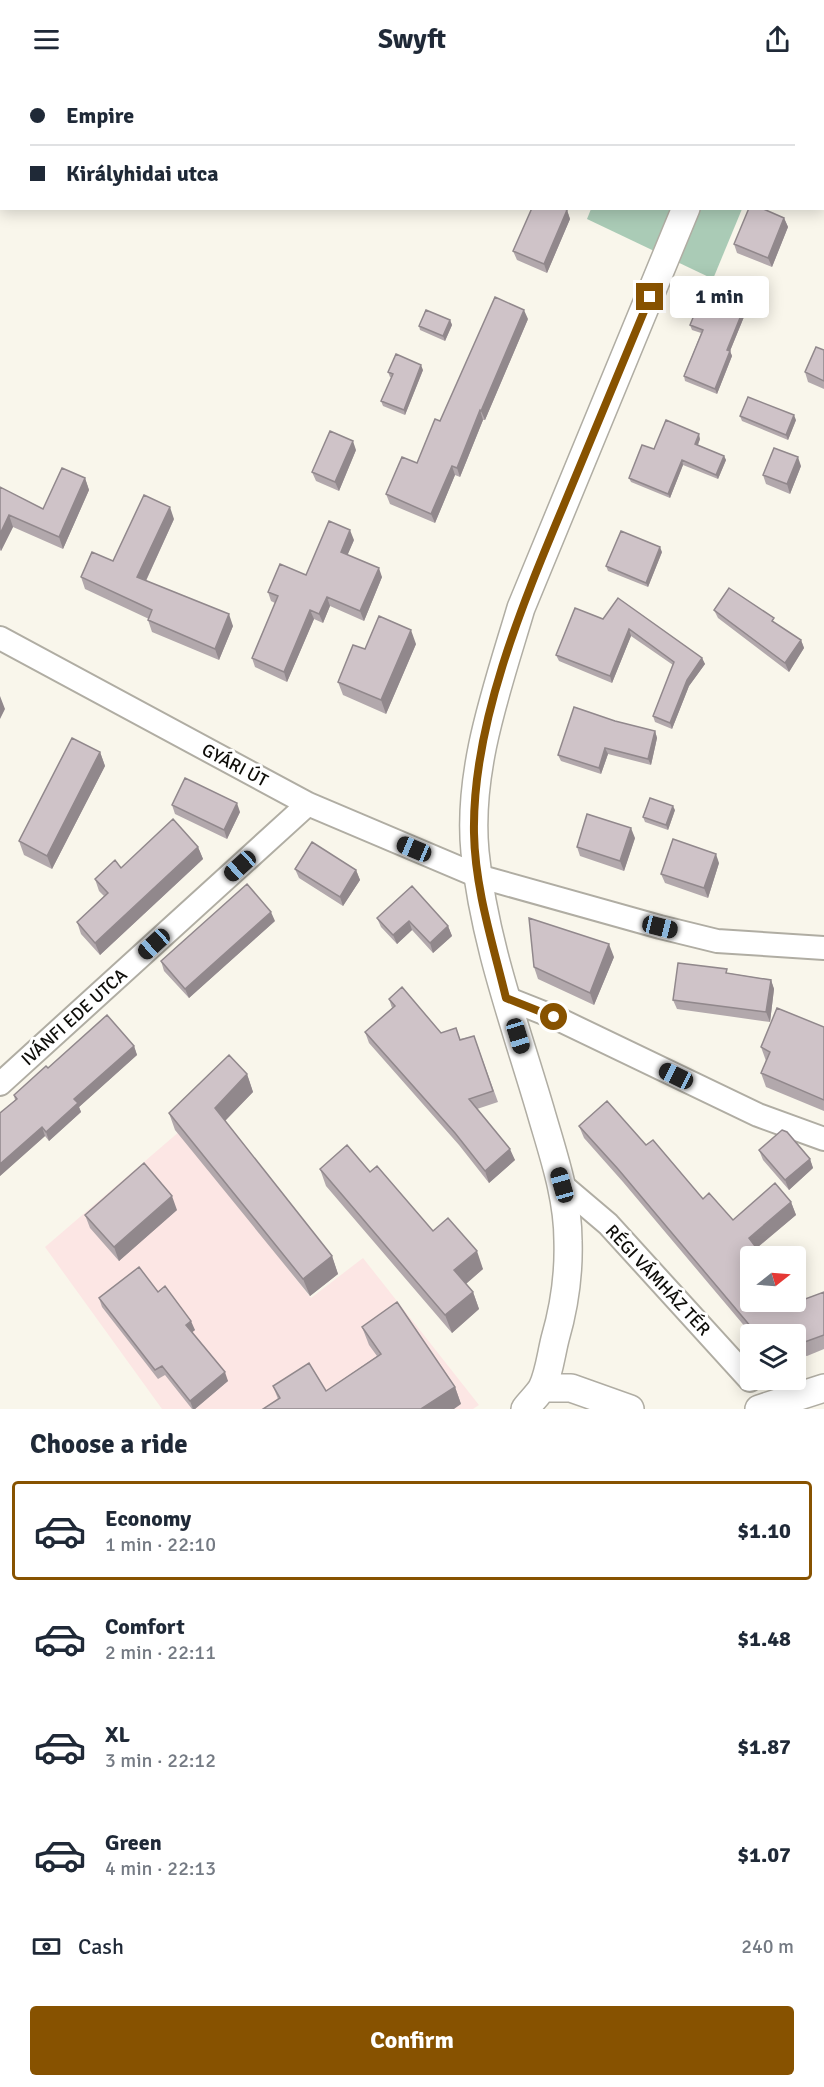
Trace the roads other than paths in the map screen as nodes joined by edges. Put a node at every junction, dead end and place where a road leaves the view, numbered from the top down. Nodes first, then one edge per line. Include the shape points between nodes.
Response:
1 (685, 210) edge
2 (0, 638) edge
3 (308, 804) junction
4 (478, 876) junction
5 (824, 948) edge
6 (506, 998) junction
7 (0, 1084) edge
8 (824, 1139) edge
9 (562, 1185) junction
10 (740, 1369) edge
11 (542, 1388) junction
12 (824, 1388) edge
13 (756, 1390) edge
14 (766, 1407) edge
15 (525, 1409) edge
16 (630, 1409) edge

1 - 4 main road via 521,608 480,762 474,832
2 - 3 street, GYÁRI ÚT
3 - 4 street, GYÁRI ÚT
3 - 7 street, IVÁNFI EDE UTCA
4 - 5 street, GYÁRI ÚT via 717,941
4 - 6 main road
6 - 8 street via 758,1115
6 - 9 main road
9 - 10 street, RÉGI VÁMHÁZ TÉR via 608,1224
9 - 11 main road via 567,1275 560,1322
11 - 15 main road
11 - 16 main road via 571,1388
12 - 14 main road
13 - 14 street, RÉGI VÁMHÁZ TÉR

